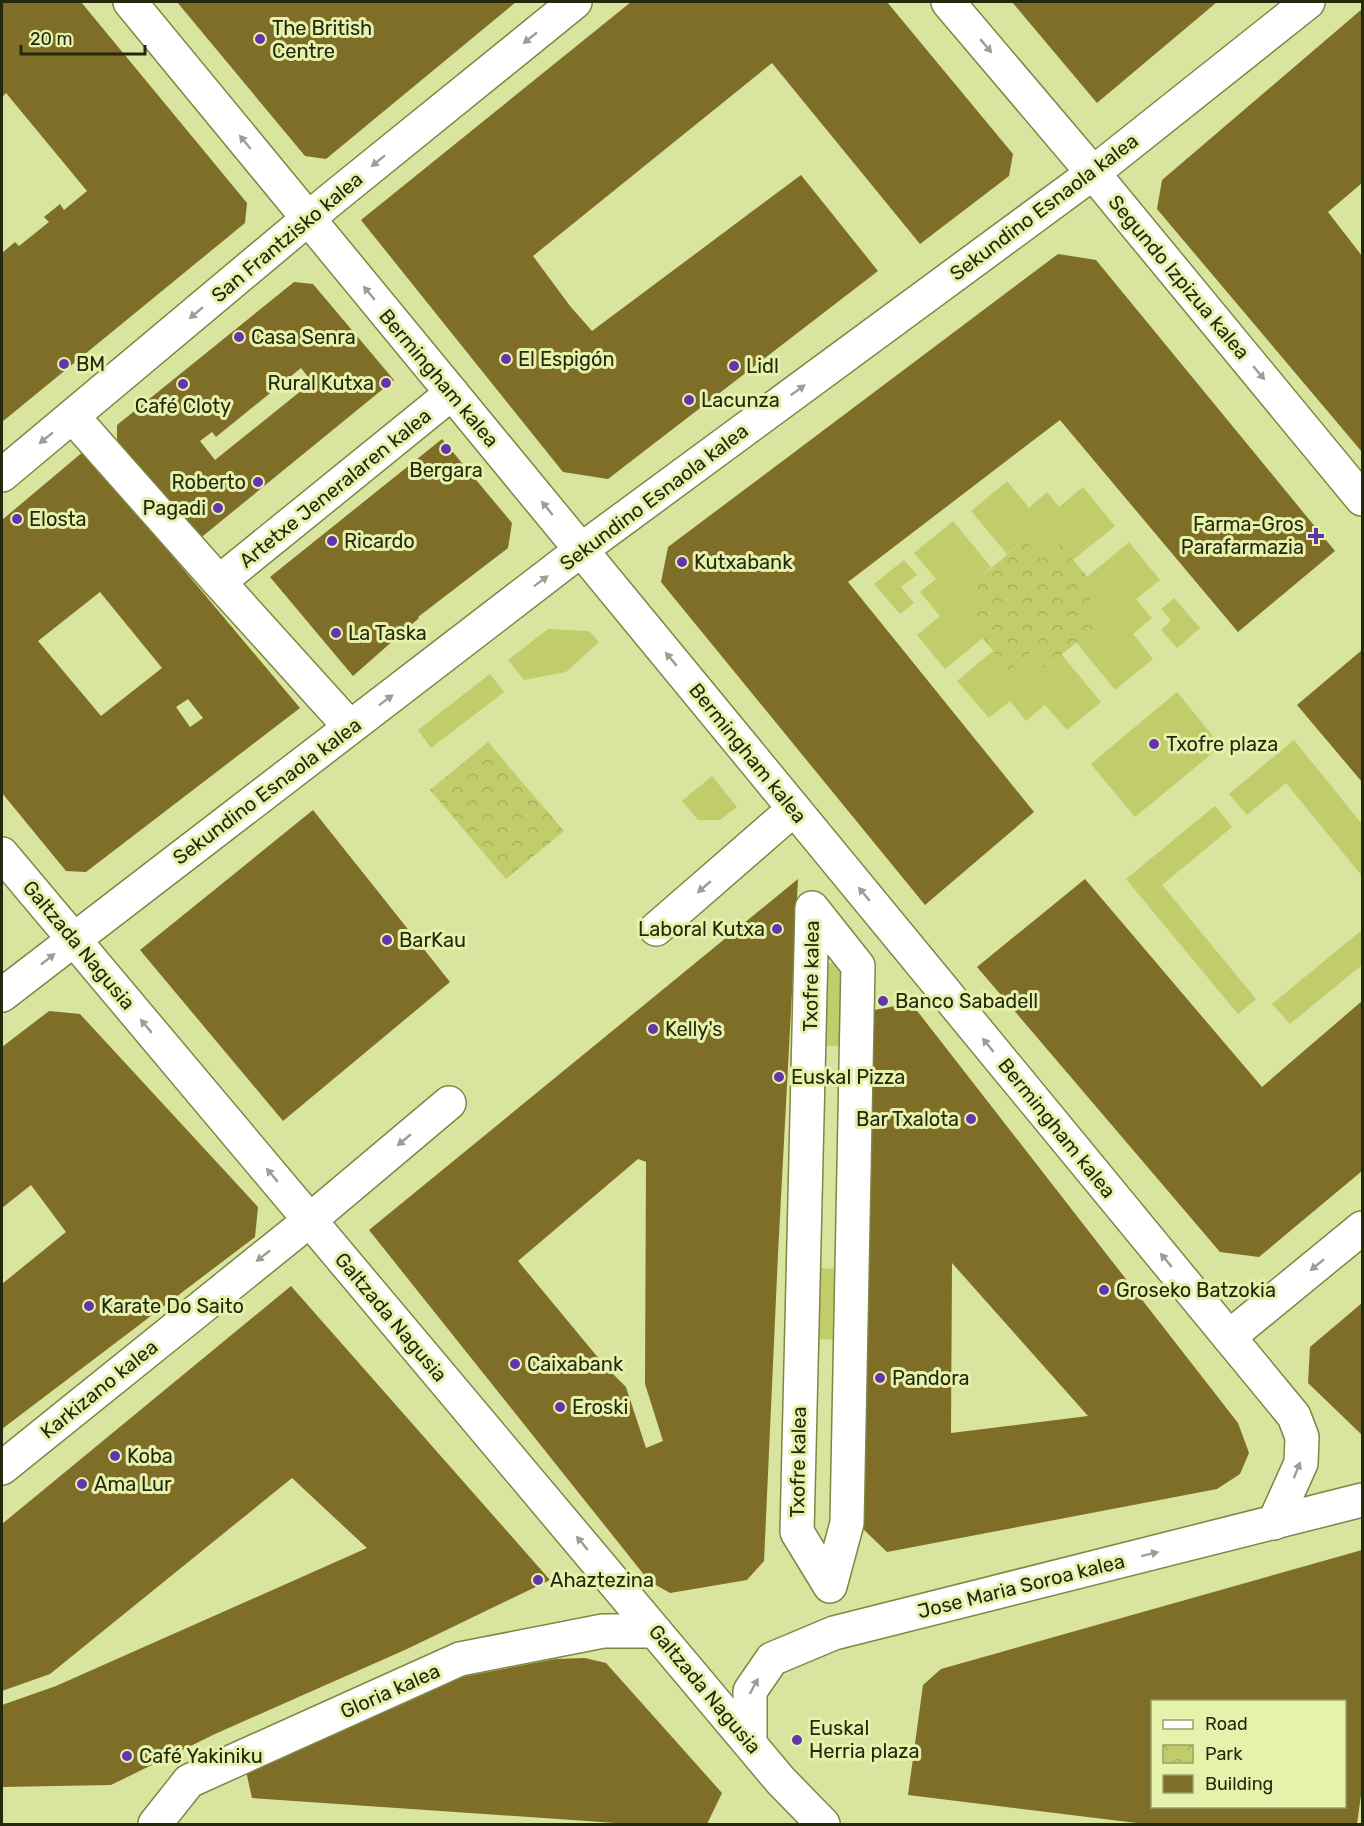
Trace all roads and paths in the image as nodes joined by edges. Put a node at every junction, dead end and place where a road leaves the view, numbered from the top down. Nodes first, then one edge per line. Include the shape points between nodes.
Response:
1 (130, 2) edge
2 (575, 2) edge
3 (948, 2) edge
4 (1308, 2) edge
5 (1093, 173) junction
6 (308, 219) junction
7 (452, 393) junction
8 (73, 417) junction
9 (2, 475) edge
10 (1362, 499) edge
11 (581, 550) junction
12 (219, 582) junction
13 (350, 727) junction
14 (794, 809) junction
15 (2, 854) edge
16 (656, 929) dead end
17 (74, 939) junction
18 (2, 995) edge
19 (449, 1103) dead end
20 (310, 1220) junction
21 (1362, 1228) edge
22 (1229, 1337) junction
23 (2, 1468) edge
24 (1362, 1500) edge
25 (1274, 1523) junction
26 (830, 1586) joint
27 (656, 1630) junction
28 (750, 1743) junction
29 (781, 1781) junction
30 (155, 1824) edge
31 (786, 1824) edge
32 (823, 1824) edge

6 -> 1 street, Bermingham kalea
2 -> 6 street, San Frantzisko kalea
3 -> 5 street, Segundo Izpizua kalea
4 - 5 street, Sekundino Esnaola kalea
5 -> 10 street, Segundo Izpizua kalea
11 -> 5 street, Sekundino Esnaola kalea
7 -> 6 street, Bermingham kalea
6 -> 8 street, San Frantzisko kalea
11 -> 7 street, Bermingham kalea
7 - 12 street, Artetxe Jeneralaren kalea
8 -> 9 street, San Frantzisko kalea
8 - 12 street, Artetxe Jeneralaren kalea
13 -> 11 street, Sekundino Esnaola kalea
14 -> 11 street, Bermingham kalea
12 - 13 street, Artetxe Jeneralaren kalea
13 - 17 street, Sekundino Esnaola kalea
14 -> 16 street
22 -> 14 street, Bermingham kalea
15 - 17 street, Galtzada Nagusia
18 -> 17 street, Sekundino Esnaola kalea
20 -> 17 street, Galtzada Nagusia
19 -> 20 street, Karkizano kalea
20 -> 23 street, Karkizano kalea
27 -> 20 street, Galtzada Nagusia
21 -> 22 street
25 -> 22 street, Bermingham kalea via 1301,1463 1302,1437 1294,1416
24 - 25 street, Jose Maria Soroa kalea
28 -> 25 street, Jose Maria Soroa kalea via 750,1691 772,1659 834,1633
26 - 26 street, Txofre kalea via 847,1523 858,966 812,908 797,1532
27 - 28 street, Galtzada Nagusia
27 - 30 street, Gloria kalea via 603,1631 460,1659 189,1781
28 - 29 street, Galtzada Nagusia
29 - 31 street via 786,1796
29 - 32 street, Galtzada Nagusia

